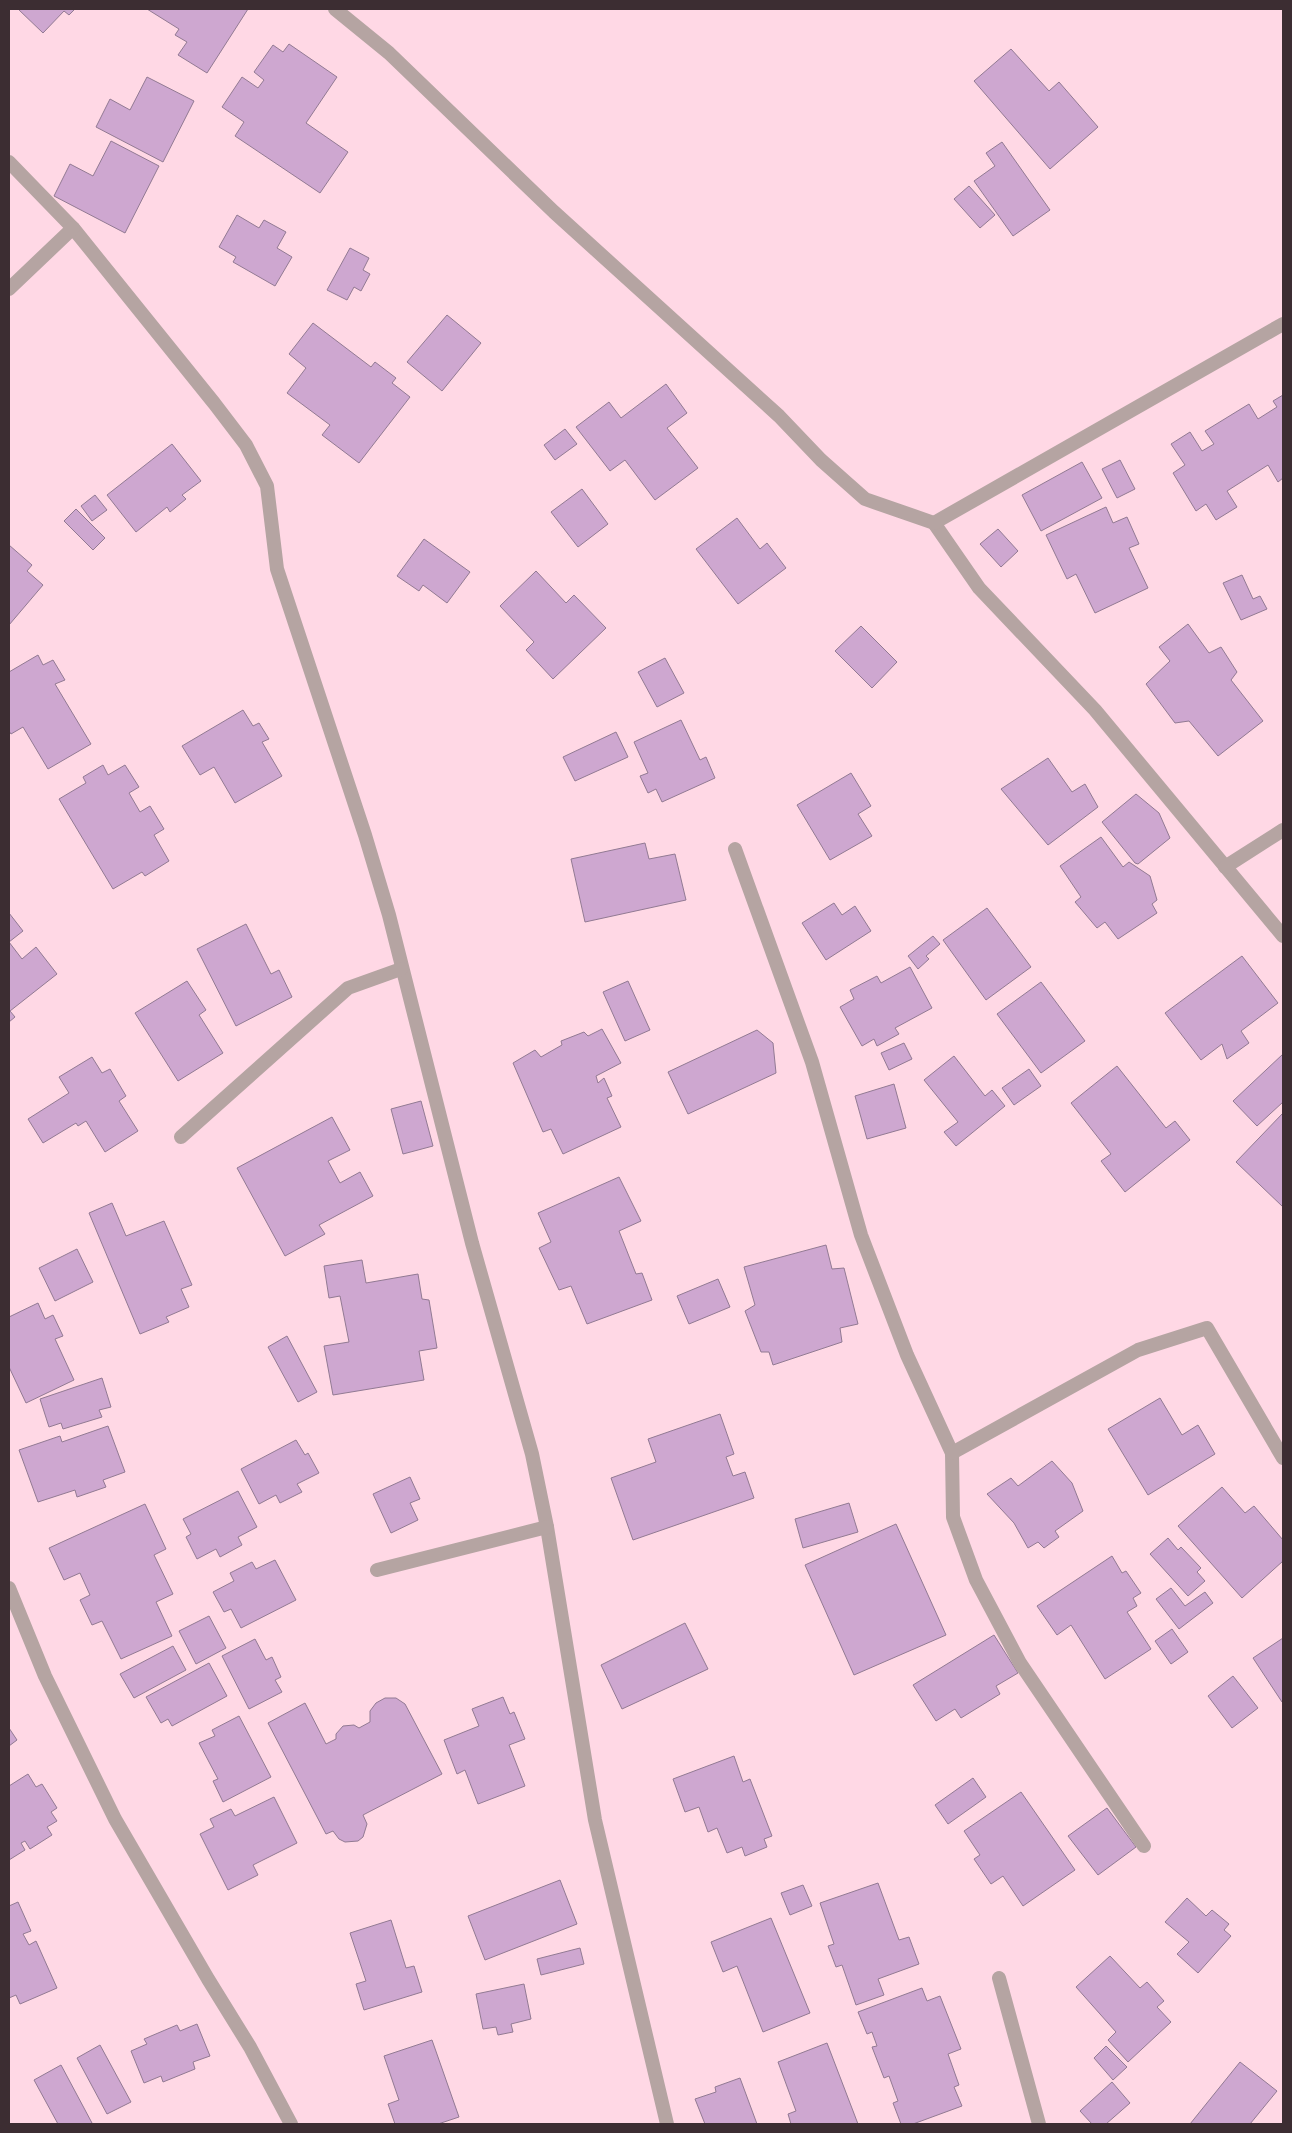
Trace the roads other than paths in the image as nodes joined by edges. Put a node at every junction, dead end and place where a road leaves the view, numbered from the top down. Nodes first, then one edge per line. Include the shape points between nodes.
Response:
1 (335, 9) edge
2 (9, 162) edge
3 (72, 228) junction
4 (9, 289) edge
5 (1283, 324) edge
6 (934, 523) junction
7 (1283, 830) edge
8 (735, 849) dead end
9 (1225, 867) junction
10 (1283, 936) edge
11 (402, 970) junction
12 (181, 1137) dead end
13 (952, 1453) junction
14 (1283, 1458) edge
15 (547, 1527) junction
16 (377, 1570) dead end
17 (9, 1588) edge
18 (1144, 1846) dead end
19 (998, 1978) dead end
20 (291, 2124) edge
21 (668, 2124) edge
22 (1039, 2124) edge

1 - 6 street via 389,54 554,212 779,416 865,499
2 - 3 street
3 - 4 street
3 - 11 street via 246,445 267,486 277,569 365,835
5 - 6 street
6 - 9 street via 979,588 1095,710
7 - 9 street
8 - 13 street via 812,1062 861,1235 907,1355
9 - 10 street
11 - 12 street via 348,988
11 - 15 street via 472,1243 532,1454
13 - 14 street via 1138,1350 1207,1328
13 - 18 street via 953,1517 976,1580 1020,1663
15 - 16 street
15 - 21 street via 595,1820
17 - 20 street via 44,1676 115,1819 250,2047
19 - 22 street

